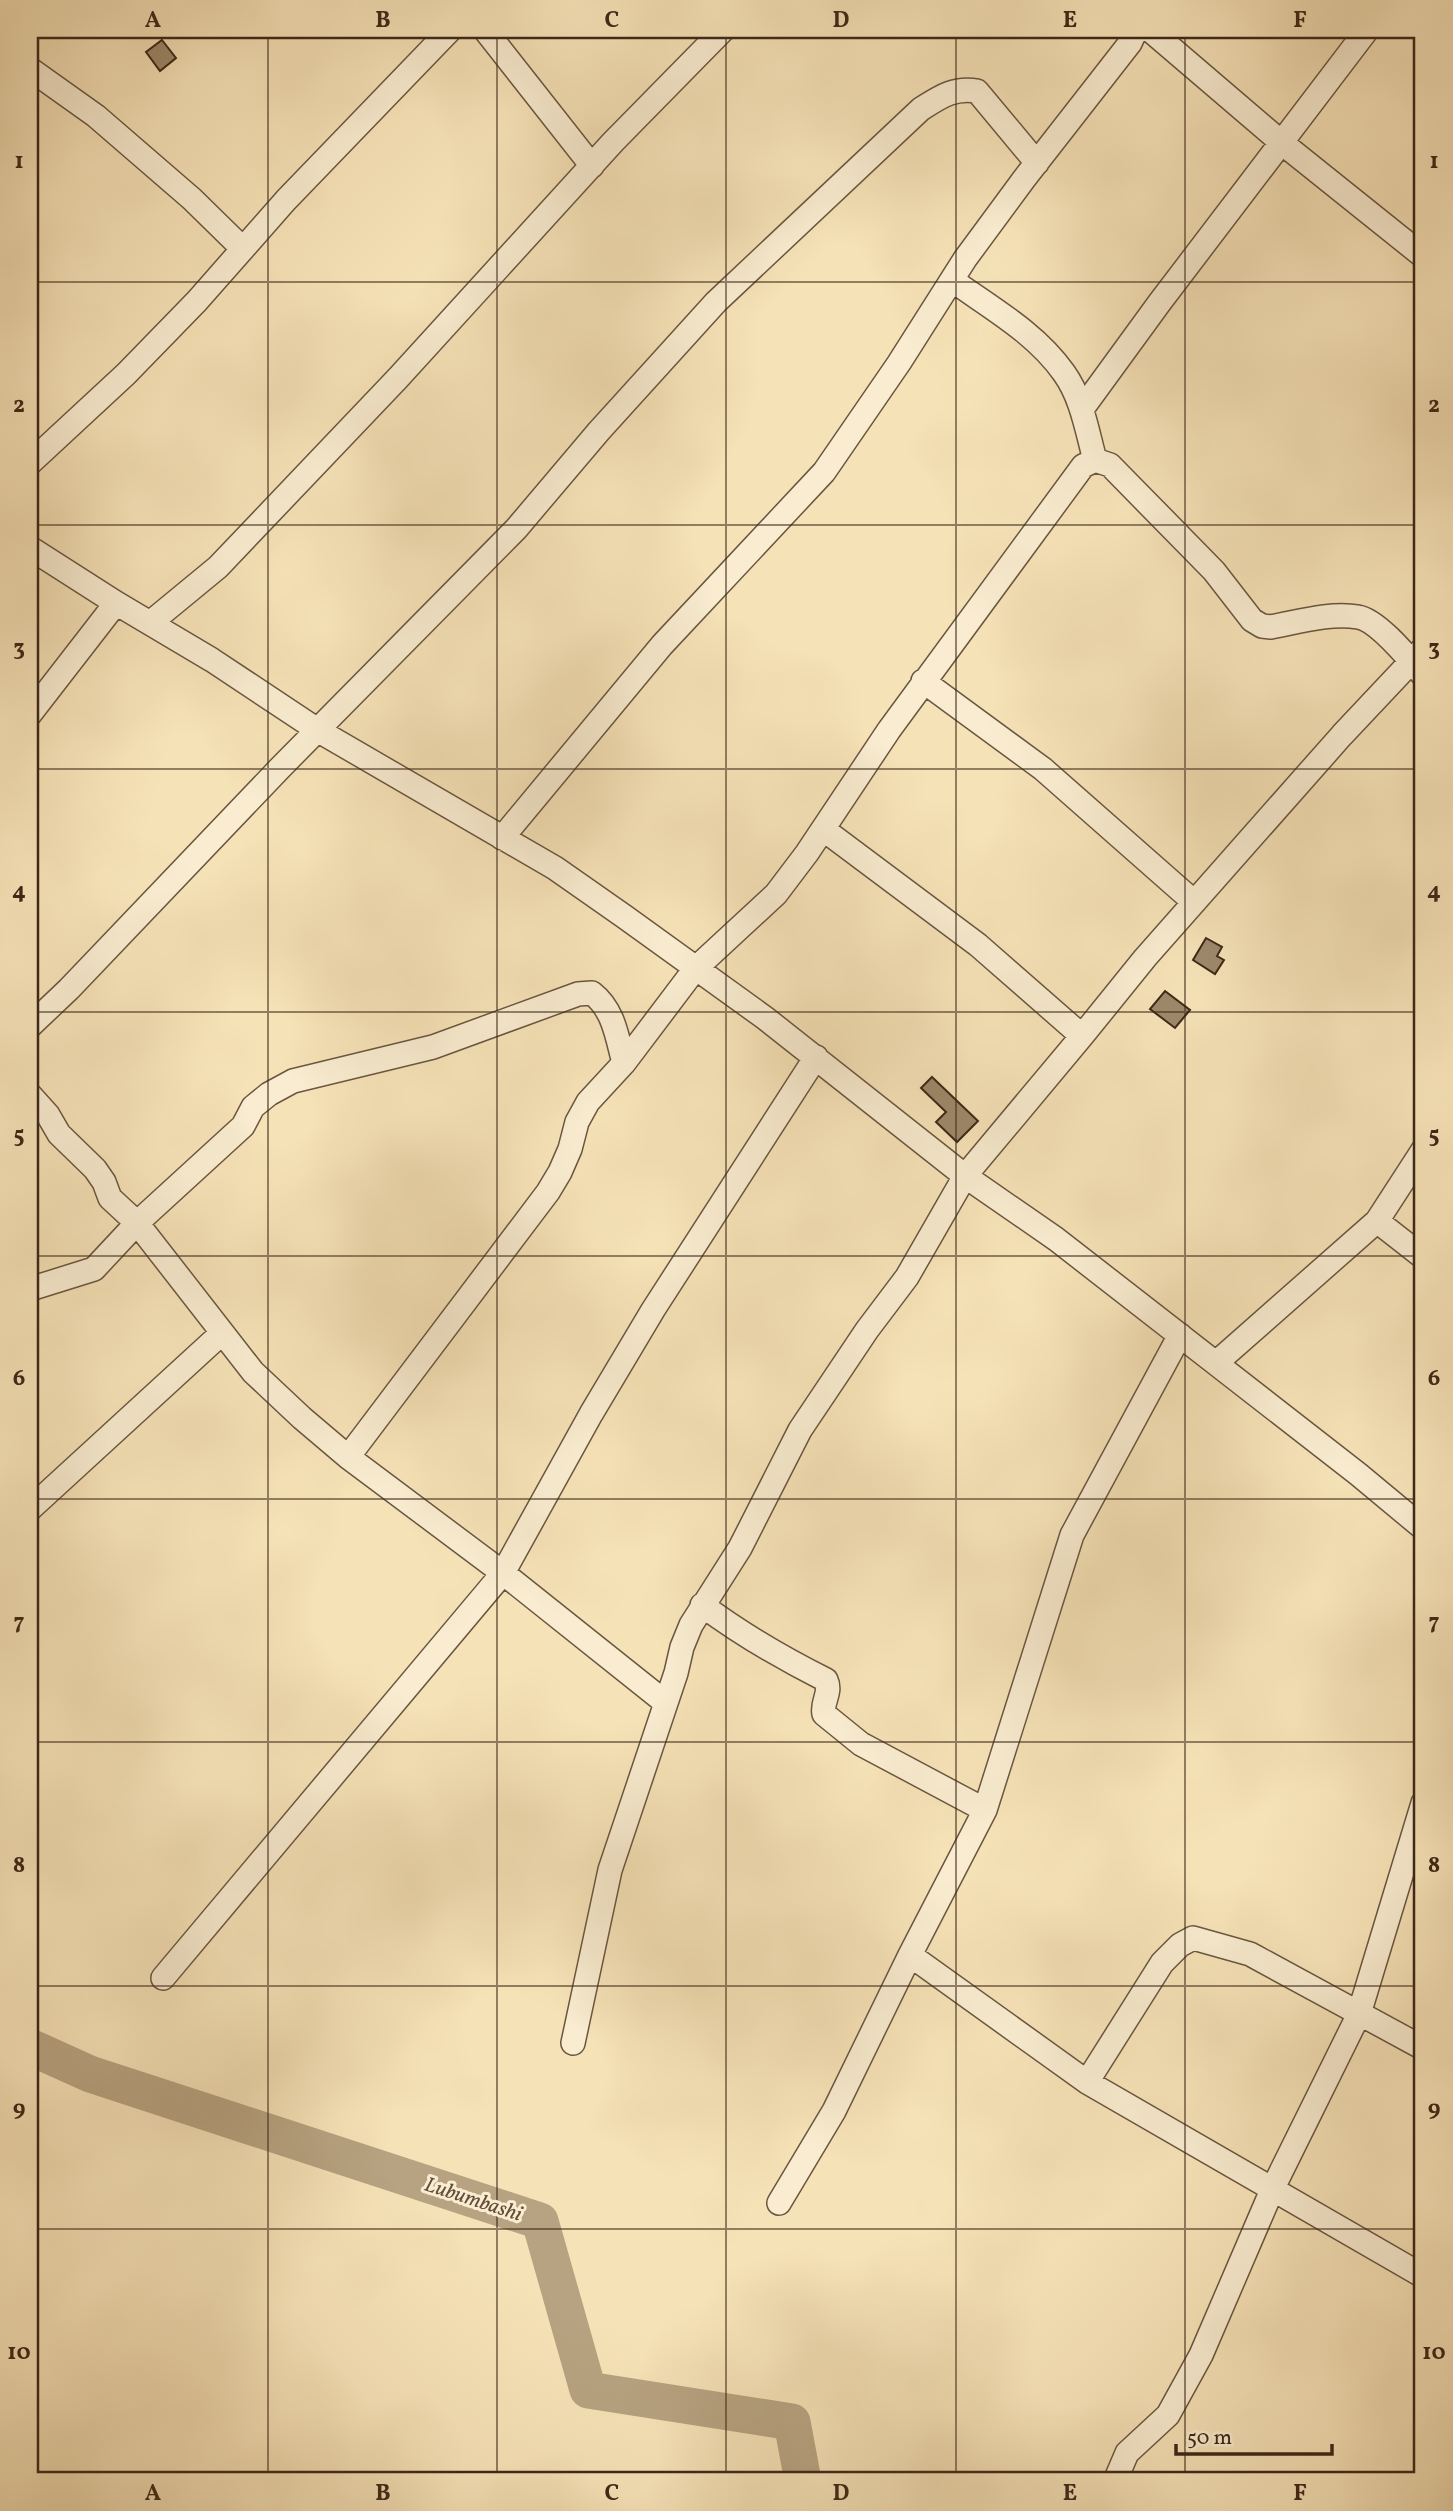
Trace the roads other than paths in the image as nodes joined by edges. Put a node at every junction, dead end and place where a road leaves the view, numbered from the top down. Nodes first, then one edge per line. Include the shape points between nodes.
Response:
1 (450, 30) edge
2 (485, 30) edge
3 (723, 30) edge
4 (1136, 30) edge
5 (1150, 30) edge
6 (1367, 30) edge
7 (30, 69) edge
8 (1282, 143) junction
9 (1037, 163) junction
10 (592, 166) junction
11 (243, 249) junction
12 (1423, 257) edge
13 (952, 280) junction
14 (1082, 410) junction
15 (1095, 460) junction
16 (30, 463) edge
17 (30, 548) edge
18 (116, 603) junction
19 (150, 623) junction
20 (1419, 662) edge
21 (923, 681) junction
22 (30, 714) edge
23 (319, 732) junction
24 (823, 829) junction
25 (502, 838) junction
26 (1194, 902) junction
27 (695, 969) junction
28 (30, 1026) edge
29 (1083, 1036) junction
30 (816, 1057) junction
31 (624, 1063) junction
32 (30, 1095) edge
33 (1423, 1150) edge
34 (965, 1176) junction
35 (1377, 1221) junction
36 (137, 1223) junction
37 (1423, 1257) edge
38 (30, 1289) edge
39 (222, 1333) junction
40 (1180, 1335) junction
41 (1216, 1363) junction
42 (348, 1457) junction
43 (30, 1509) edge
44 (1423, 1528) edge
45 (503, 1573) junction
46 (702, 1605) junction
47 (666, 1703) junction
48 (1423, 1803) edge
49 (985, 1810) junction
50 (910, 1955) junction
51 (163, 1978) dead end
52 (1359, 2014) junction
53 (573, 2043) dead end
54 (1423, 2048) edge
55 (1087, 2082) junction
56 (1272, 2190) junction
57 (779, 2203) dead end
58 (1423, 2276) edge
59 (1115, 2481) edge

1 - 11 street
2 - 10 street
3 - 10 street
4 - 9 street
5 - 8 street
6 - 8 street
7 - 11 street via 96,116
8 - 12 street
8 - 14 street
9 - 13 street
9 - 23 street via 977,91 962,88 921,109 716,302 516,529
10 - 19 street via 218,566
11 - 16 street via 126,374
13 - 14 street via 1030,336 1065,374
13 - 25 street via 824,472 662,645
14 - 15 street
15 - 20 street via 1110,465 1214,571 1252,620 1271,627 1336,616 1360,617
15 - 21 street via 1083,466
17 - 18 street
18 - 19 street
18 - 22 street
19 - 23 street
20 - 26 street
21 - 24 street
21 - 26 street via 1043,769
23 - 25 street
23 - 28 street
24 - 27 street via 776,894
24 - 29 street via 978,946
25 - 27 street via 555,868
26 - 29 street
27 - 30 street
27 - 31 street
29 - 34 street
30 - 34 street
30 - 45 street via 653,1310
31 - 36 street via 612,1017 592,993 578,994 433,1047 293,1081 253,1107 243,1126
31 - 42 street via 588,1102 548,1192
32 - 36 street via 58,1134 95,1168 110,1198
33 - 35 street
34 - 40 street
34 - 46 street via 907,1277 800,1430 740,1548
35 - 37 street
35 - 41 street
36 - 38 street via 94,1269
36 - 39 street
39 - 42 street via 253,1372
39 - 43 street
40 - 41 street
40 - 49 street via 1072,1535
41 - 44 street
42 - 45 street
45 - 47 street
45 - 51 street
46 - 47 street via 682,1647
46 - 49 street via 737,1632 826,1680 829,1691 824,1714 861,1744
47 - 53 street via 610,1870
48 - 52 street
49 - 50 street
50 - 55 street
50 - 57 street via 834,2111
52 - 54 street
52 - 55 street via 1250,1954 1193,1938 1162,1963
52 - 56 street
55 - 56 street
56 - 58 street
56 - 59 street via 1201,2355 1168,2415 1127,2453

